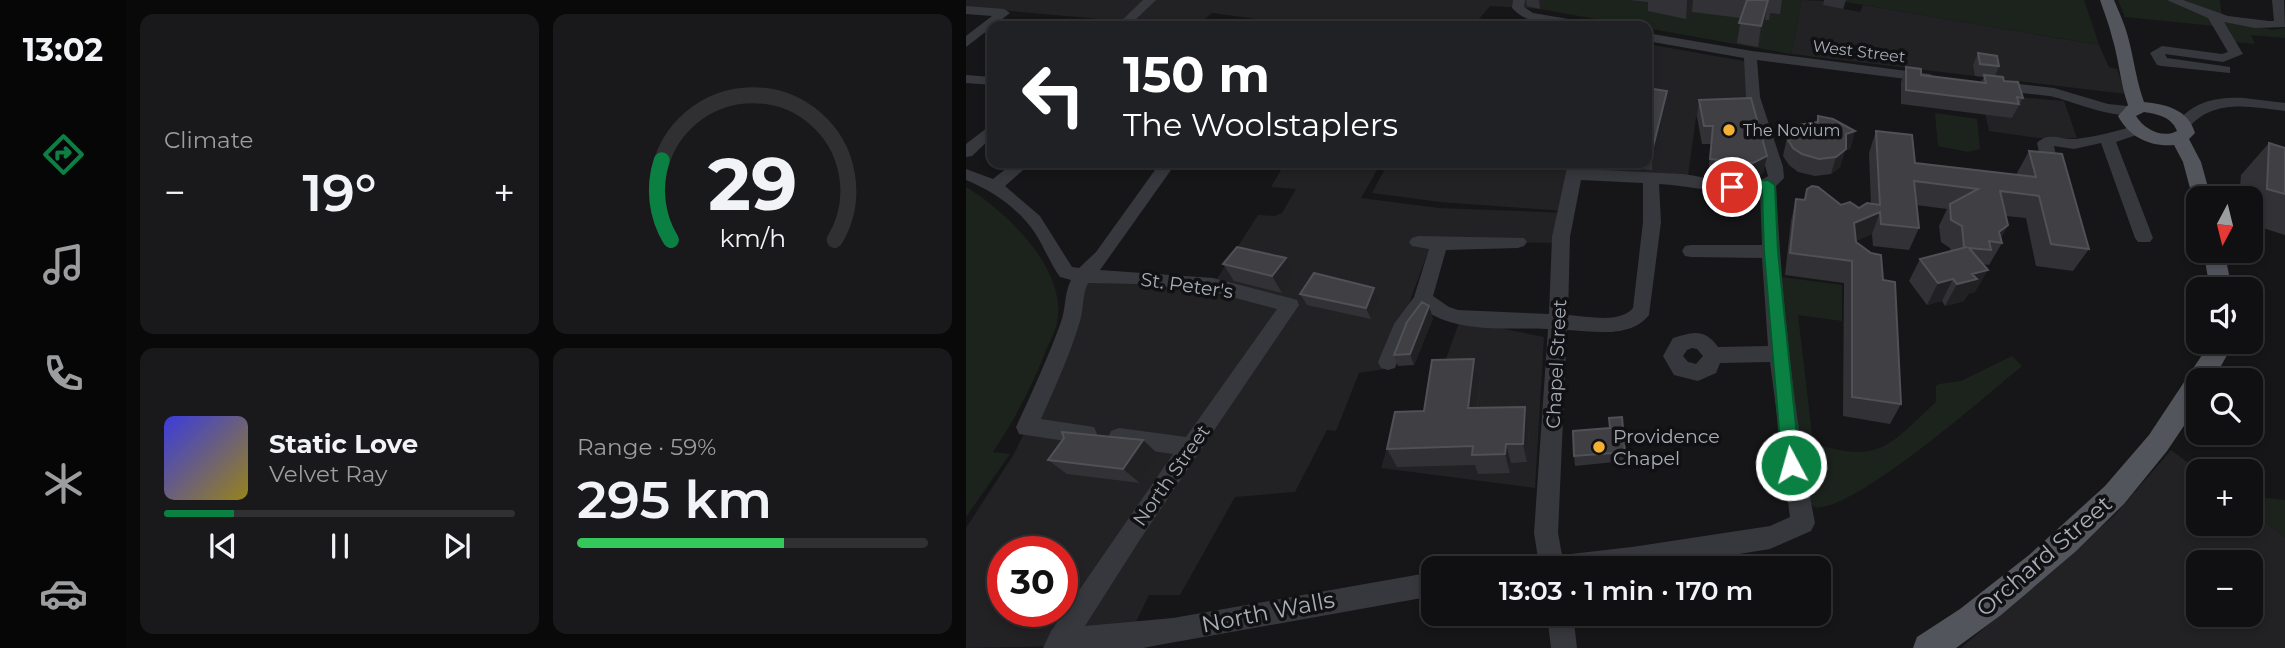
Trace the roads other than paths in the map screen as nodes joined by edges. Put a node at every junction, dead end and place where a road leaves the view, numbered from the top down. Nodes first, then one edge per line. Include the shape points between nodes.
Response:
1 (1150, 0) edge
2 (2096, 0) edge
3 (2106, 0) edge
4 (2173, 0) edge
5 (2278, 0) edge
6 (1518, 3) edge
7 (966, 10) edge
8 (2213, 15) junction
9 (994, 21) edge
10 (1127, 21) edge
11 (1558, 21) edge
12 (987, 26) edge
13 (1652, 38) edge
14 (966, 43) edge
15 (1752, 54) junction
16 (2122, 54) junction
17 (2225, 70) dead end
18 (2129, 72) junction
19 (966, 79) edge
20 (1940, 79) edge
21 (987, 81) edge
22 (1977, 83) edge
23 (2285, 107) edge
24 (2134, 117) junction
25 (2176, 120) junction
26 (987, 133) edge
27 (2156, 138) junction
28 (2107, 140) junction
29 (966, 152) edge
30 (2048, 156) edge
31 (1017, 168) edge
32 (1164, 168) edge
33 (1574, 168) edge
34 (966, 174) edge
35 (2194, 176) junction
36 (1651, 180) junction
37 (1768, 185) junction
38 (2197, 186) edge
39 (995, 187) junction
40 (2144, 237) dead end
41 (1419, 242) dead end
42 (1518, 242) dead end
43 (1438, 244) junction
44 (1691, 251) dead end
45 (1771, 252) junction
46 (1082, 276) junction
47 (1423, 299) junction
48 (1290, 304) joint
49 (1558, 322) junction
50 (1780, 354) junction
51 (1713, 355) dead end
52 (1388, 362) dead end
53 (2186, 404) edge
54 (1191, 447) junction
55 (1547, 556) edge
56 (1651, 556) edge
57 (1421, 586) edge
58 (1561, 626) edge
59 (1058, 644) edge
60 (1564, 648) edge
61 (1928, 648) edge

1 - 10 street
2 - 16 main road
3 - 16 main road
4 - 8 street
5 - 8 street via 2281,24 2268,26
6 - 11 street via 1521,12
7 - 9 street via 1004,13
8 - 17 street via 2236,54 2223,58 2157,53 2162,62
12 - 14 street
13 - 15 street, West Street
15 - 20 street, West Street
15 - 37 street via 1752,93 1776,172
16 - 18 main road
18 - 24 main road
18 - 25 main road
19 - 21 street
22 - 24 street via 2054,92
23 - 25 street via 2227,102 2205,106
24 - 25 main road
24 - 27 main road
24 - 28 street
25 - 27 main road
25 - 35 main road
26 - 29 street
27 - 35 main road
28 - 30 street via 2050,141 2045,143
28 - 40 street
31 - 39 street
32 - 46 street via 1102,257
33 - 36 street
33 - 49 street, Chapel Street via 1561,237
34 - 39 street
35 - 38 main road
36 - 37 street via 1732,187
36 - 49 street via 1652,222 1642,310 1635,319 1617,325
37 - 45 street
39 - 46 street via 1041,229 1066,272
41 - 43 street
42 - 43 street
43 - 47 street
44 - 45 street
45 - 50 street
46 - 48 street, St. Peter's via 1199,283
46 - 54 street via 1054,367 1027,427
47 - 49 street via 1458,317
47 - 52 street via 1402,329
48 - 54 street, North Street
49 - 55 street, Chapel Street
50 - 51 street
50 - 56 street via 1802,523 1770,537
53 - 61 main road, Orchard Street via 2104,508 1956,633
54 - 59 street, North Street
57 - 59 street, North Walls via 1145,634
58 - 60 street

